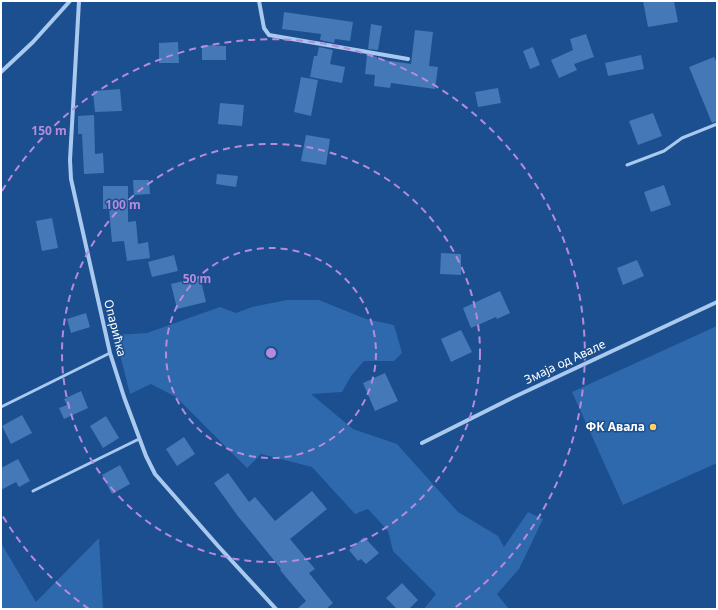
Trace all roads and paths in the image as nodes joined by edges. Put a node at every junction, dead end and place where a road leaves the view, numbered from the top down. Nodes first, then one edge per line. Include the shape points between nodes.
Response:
1 (70, 1) edge
2 (79, 1) edge
3 (259, 1) edge
4 (408, 59) dead end
5 (1, 72) edge
6 (717, 124) edge
7 (627, 165) dead end
8 (717, 302) edge
9 (110, 353) junction
10 (1, 407) edge
11 (138, 439) junction
12 (422, 443) dead end
13 (33, 491) dead end
14 (276, 609) edge

1 - 5 street via 33,42
2 - 9 street, Опарићка via 70,179
3 - 4 street via 264,28 269,35
6 - 7 lane via 682,138 664,151
8 - 12 street, Змаја од Авале via 514,396
9 - 10 lane
9 - 11 street, Опарићка
11 - 13 lane
11 - 14 street, Опарићка via 156,474

